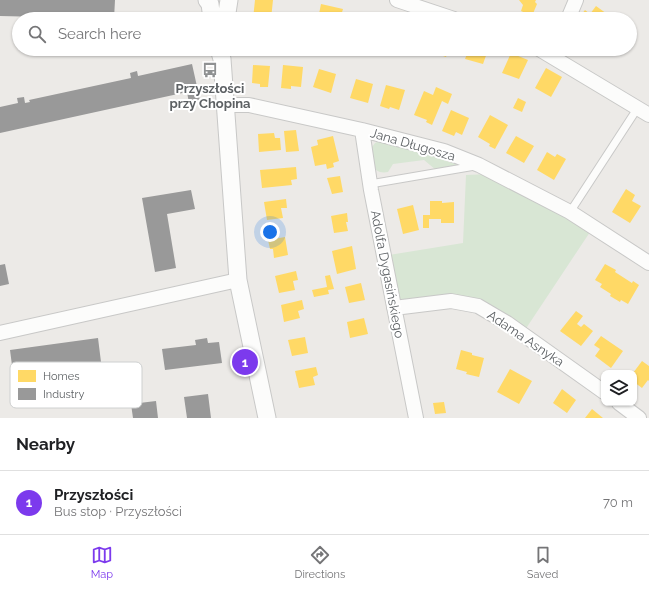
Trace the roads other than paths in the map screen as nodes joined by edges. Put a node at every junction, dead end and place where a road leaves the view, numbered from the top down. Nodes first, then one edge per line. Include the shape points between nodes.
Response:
1 (207, 0) edge
2 (229, 0) edge
3 (397, 0) edge
4 (576, 0) edge
5 (211, 12) edge
6 (227, 12) edge
7 (433, 12) edge
8 (571, 12) edge
9 (221, 56) edge
10 (556, 56) edge
11 (225, 105) junction
12 (643, 112) edge
13 (362, 130) junction
14 (479, 165) junction
15 (370, 184) junction
16 (570, 212) junction
17 (649, 263) edge
18 (238, 280) junction
19 (394, 308) junction
20 (0, 333) edge
21 (601, 390) edge
22 (623, 406) edge
23 (267, 418) edge
24 (416, 418) edge
25 (639, 418) edge

1 - 5 street
2 - 6 street
3 - 7 street
4 - 8 street
9 - 11 street
10 - 12 street
11 - 13 street, Jana Długosza via 249,105
11 - 18 street
12 - 16 lane
13 - 14 street, Jana Długosza via 444,151
13 - 15 street, Adolfa Dygasińskiego
14 - 15 lane
14 - 16 street, Jana Długosza
15 - 19 street, Adolfa Dygasińskiego
16 - 17 street, Jana Długosza
18 - 20 street
18 - 23 street
19 - 21 street, Adama Asnyka via 452,301 478,306 507,323
19 - 24 street, Adolfa Dygasińskiego
22 - 25 street

